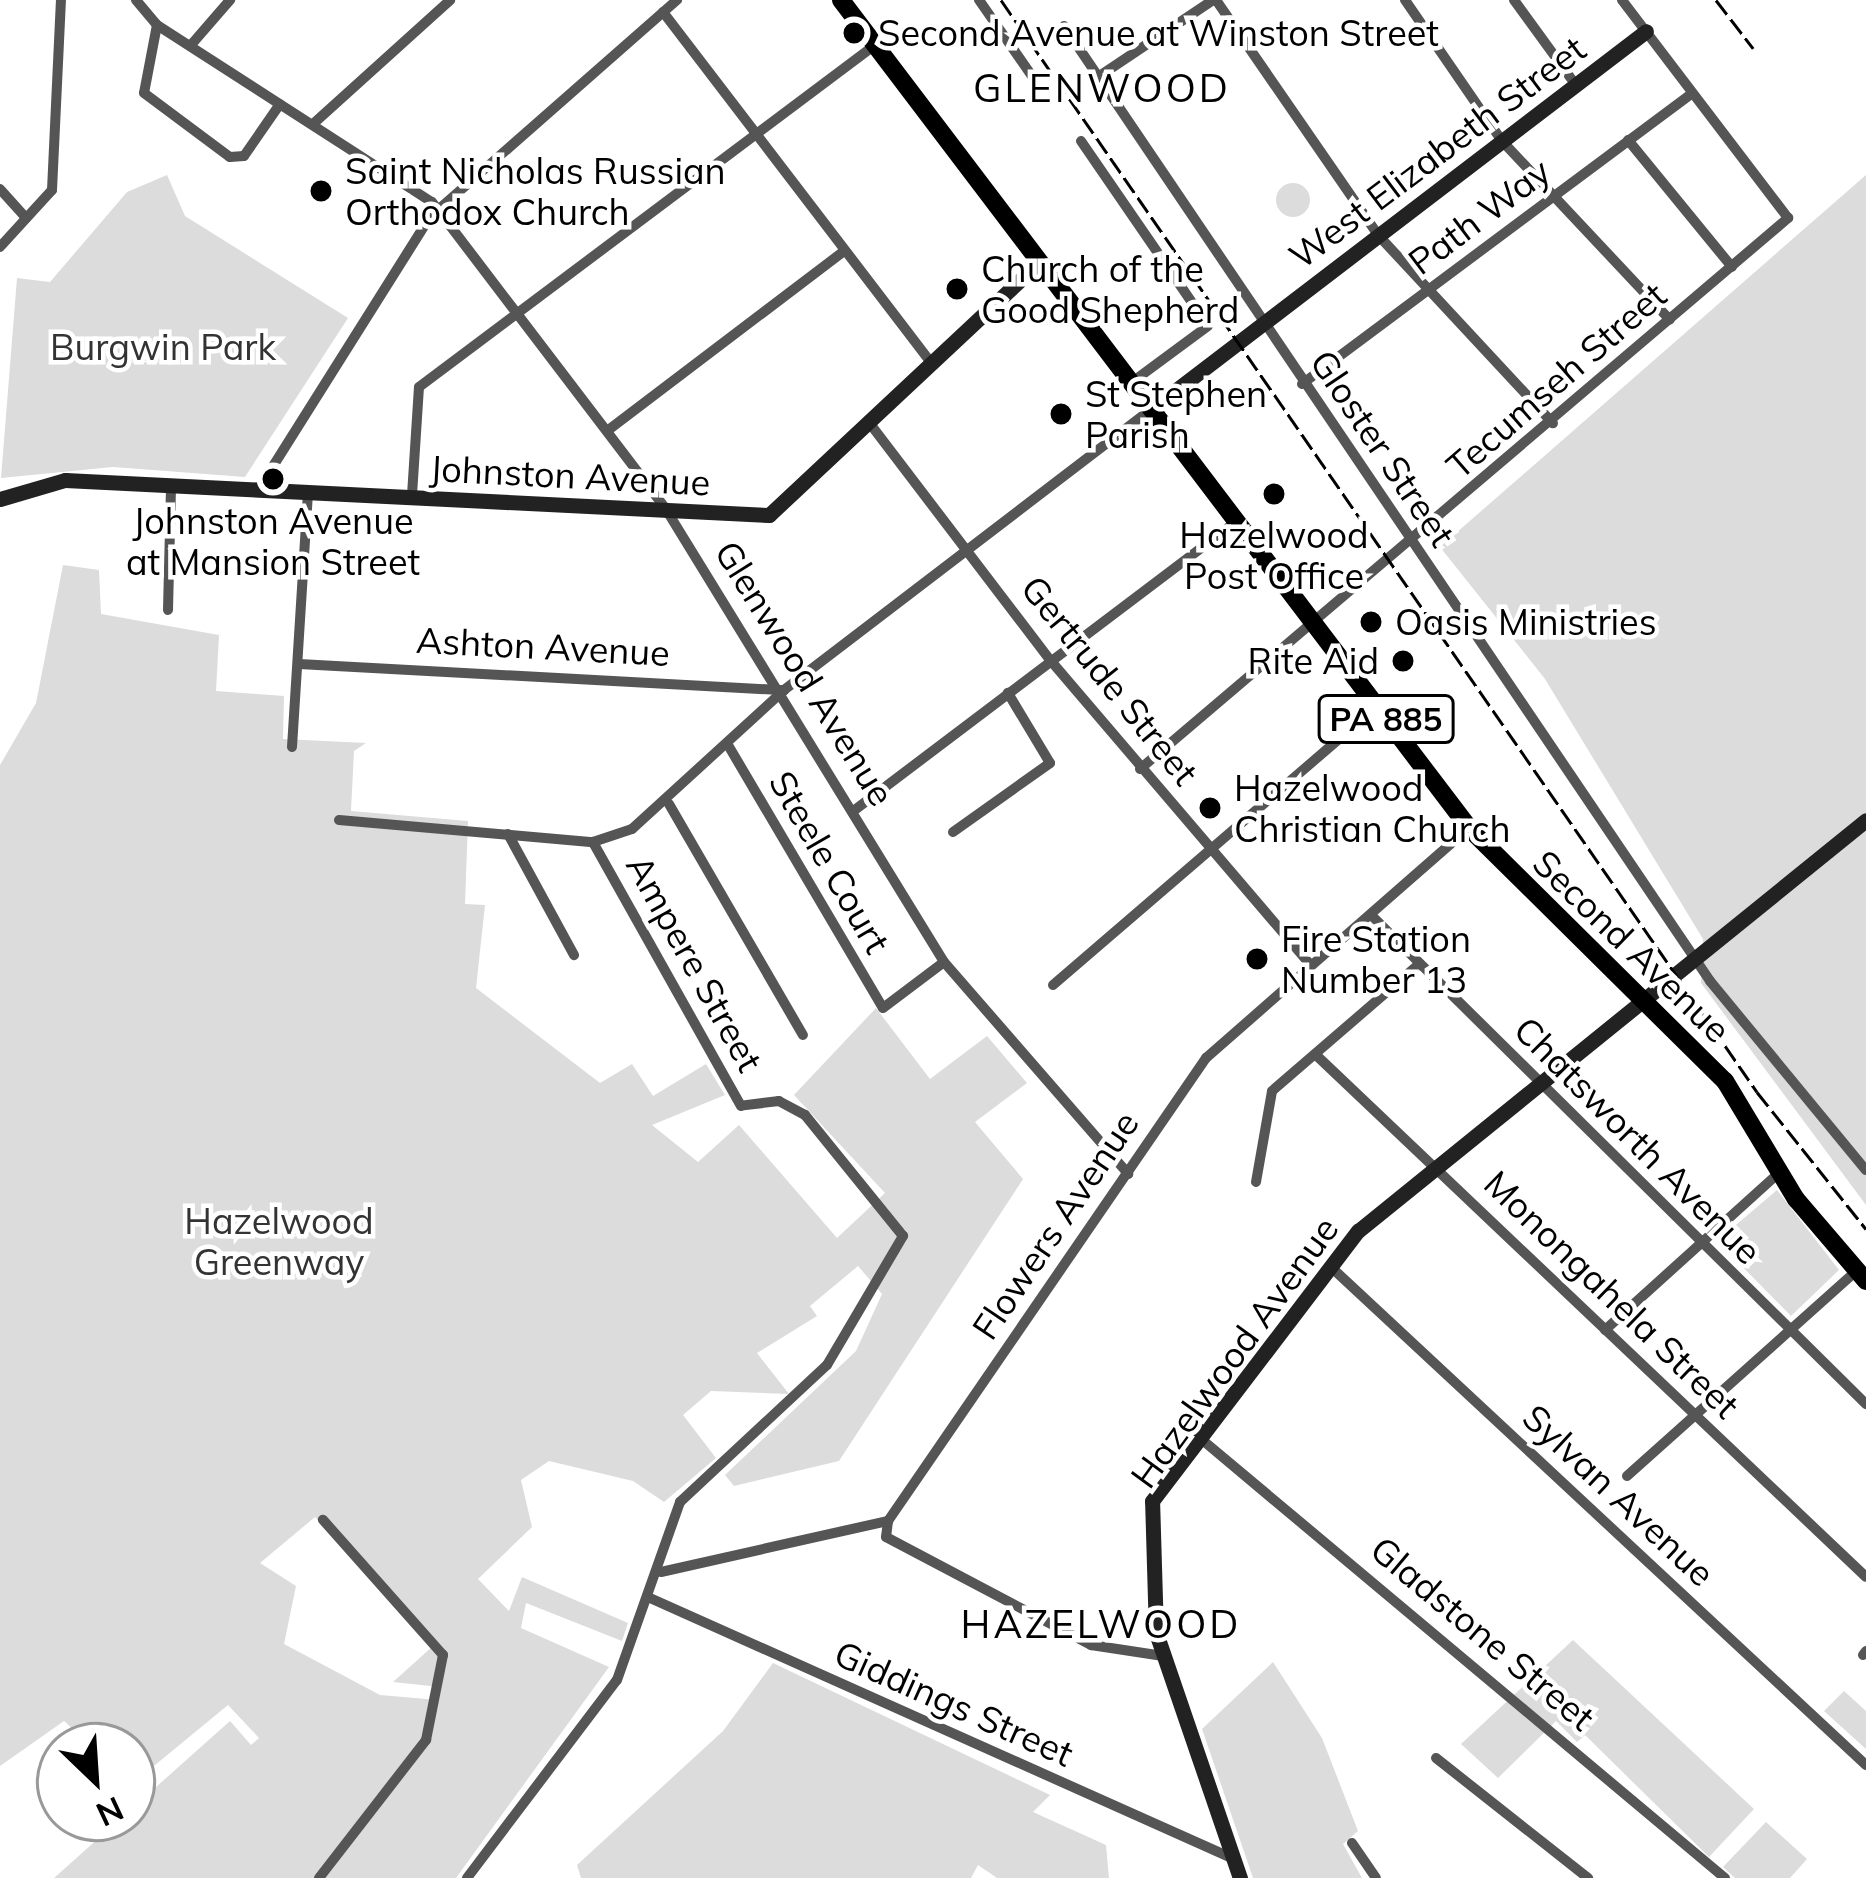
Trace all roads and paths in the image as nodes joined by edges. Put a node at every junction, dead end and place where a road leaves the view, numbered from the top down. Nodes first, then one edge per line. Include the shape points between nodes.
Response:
1 (61, 0) edge
2 (136, 0) edge
3 (230, 0) edge
4 (450, 0) edge
5 (677, 0) edge
6 (841, 0) edge
7 (980, 0) edge
8 (1214, 0) edge
9 (1405, 0) edge
10 (1514, 0) edge
11 (1622, 0) edge
12 (663, 12) junction
13 (157, 25) junction
14 (1064, 26) dead end
15 (1646, 32) junction
16 (191, 45) junction
17 (874, 45) junction
18 (1032, 76) dead end
19 (1098, 76) junction
20 (1575, 84) junction
21 (1691, 94) junction
22 (280, 104) junction
23 (313, 124) junction
24 (756, 134) junction
25 (1628, 140) junction
26 (1081, 141) dead end
27 (1502, 141) junction
28 (0, 189) edge
29 (1555, 196) junction
30 (437, 208) junction
31 (26, 218) junction
32 (1378, 235) junction
33 (0, 247) edge
34 (843, 252) junction
35 (1039, 262) junction
36 (1732, 267) junction
37 (1429, 291) junction
38 (518, 314) junction
39 (1670, 320) junction
40 (932, 364) junction
41 (1131, 383) junction
42 (1302, 384) junction
43 (1150, 410) junction
44 (1552, 422) junction
45 (871, 425) junction
46 (607, 431) junction
47 (171, 486) junction
48 (258, 490) junction
49 (308, 493) junction
50 (412, 495) junction
51 (0, 499) edge
52 (667, 511) junction
53 (1237, 520) junction
54 (1410, 544) junction
55 (967, 550) junction
56 (168, 610) dead end
57 (1314, 624) junction
58 (1051, 661) junction
59 (299, 664) junction
60 (784, 690) junction
61 (1008, 693) junction
62 (1376, 706) junction
63 (728, 745) junction
64 (292, 746) dead end
65 (1140, 769) junction
66 (669, 804) junction
67 (1866, 807) edge
68 (856, 809) junction
69 (340, 820) dead end
70 (1866, 820) edge
71 (1469, 828) junction
72 (953, 832) dead end
73 (508, 834) junction
74 (593, 842) junction
75 (1211, 848) junction
76 (1370, 915) junction
77 (1716, 944) junction
78 (574, 955) dead end
79 (1696, 961) junction
80 (944, 962) junction
81 (1312, 965) junction
82 (1418, 966) junction
83 (1053, 985) dead end
84 (1647, 1005) junction
85 (803, 1035) dead end
86 (1316, 1055) junction
87 (1543, 1088) junction
88 (1439, 1169) junction
89 (1866, 1170) edge
90 (1780, 1173) junction
91 (1128, 1174) junction
92 (1256, 1182) dead end
93 (1701, 1243) junction
94 (1331, 1268) junction
95 (1861, 1276) edge
96 (1605, 1330) junction
97 (1788, 1331) junction
98 (1866, 1404) edge
99 (1696, 1418) junction
100 (1200, 1438) junction
101 (1627, 1476) dead end
102 (323, 1520) dead end
103 (888, 1522) junction
104 (662, 1572) junction
105 (1866, 1577) edge
106 (650, 1598) junction
107 (1162, 1656) junction
108 (1436, 1758) dead end
109 (1866, 1765) edge
110 (1352, 1843) dead end
111 (1234, 1859) junction
112 (319, 1878) edge
113 (466, 1878) edge
114 (1240, 1878) edge
115 (1376, 1878) edge
116 (1588, 1878) edge
117 (1725, 1878) edge

1 - 31 street via 52,190
2 - 13 street, Glenwood Avenue
3 - 16 street
4 - 23 street
5 - 12 street
6 - 17 main road, Second Avenue / PA 885
7 - 18 street
8 - 19 street
8 - 32 street
9 - 27 street
10 - 20 street
11 - 15 street
12 - 24 street
12 - 30 street
13 - 16 street, Glenwood Avenue
13 - 22 street via 144,93 234,158
14 - 19 street, Gloster Street
15 - 20 street, West Elizabeth Street
15 - 21 street
16 - 22 street, Glenwood Avenue
17 - 24 street
17 - 35 main road, Second Avenue / PA 885
19 - 42 street, Gloster Street
20 - 27 street, West Elizabeth Street
21 - 25 street, Path Way
21 - 36 street, Tecumseh Street via 1788,218
22 - 23 street, Glenwood Avenue
23 - 30 street, Glenwood Avenue
24 - 34 street
24 - 38 street
25 - 29 street, Path Way
25 - 36 street
26 - 41 street via 1208,326
27 - 29 street
27 - 32 street, West Elizabeth Street
28 - 31 street
29 - 37 street, Path Way
29 - 39 street
30 - 38 street, Glenwood Avenue
30 - 48 street
31 - 33 street
32 - 37 street
32 - 43 street, West Elizabeth Street
34 - 40 street
34 - 46 street
35 - 40 street, Johnston Avenue
35 - 41 main road, Second Avenue / PA 885
36 - 39 street, Tecumseh Street
37 - 42 street, Path Way
37 - 44 street
38 - 46 street, Glenwood Avenue
38 - 50 street via 419,387
39 - 44 street, Tecumseh Street
40 - 45 street, Johnston Avenue
41 - 43 main road, Second Avenue / PA 885
42 - 54 street, Gloster Street
43 - 53 main road, Second Avenue / PA 885
43 - 55 street
44 - 54 street, Tecumseh Street
45 - 52 street, Johnston Avenue via 774,513
45 - 55 street, Gertrude Street
46 - 52 street, Glenwood Avenue
47 - 48 street, Johnston Avenue
47 - 51 street, Johnston Avenue via 65,479
47 - 56 street
48 - 49 street, Johnston Avenue
49 - 50 street, Johnston Avenue
49 - 59 street
50 - 52 street, Johnston Avenue
52 - 60 street, Glenwood Avenue
53 - 57 main road, Second Avenue / PA 885
53 - 58 street
54 - 57 street, Tecumseh Street
54 - 79 street, Gloster Street
55 - 58 street, Gertrude Street
55 - 60 street
57 - 62 main road, Second Avenue / PA 885
57 - 65 street, Tecumseh Street
58 - 61 street
58 - 65 street, Gertrude Street
59 - 60 street, Ashton Avenue
59 - 64 street
60 - 63 street
60 - 68 street, Glenwood Avenue
61 - 68 street
61 - 72 street via 1050,763
62 - 71 main road, Second Avenue / PA 885
62 - 75 street
63 - 66 street
63 - 80 street, Steele Court via 883,1008
65 - 75 street, Gertrude Street
66 - 74 street
66 - 85 street
67 - 77 street, Hazelwood Avenue
68 - 80 street, Glenwood Avenue
69 - 73 street
70 - 77 street, Hazelwood Avenue
71 - 76 street, Flowers Avenue
71 - 84 main road, Second Avenue / PA 885
73 - 74 street
73 - 78 street
74 - 104 street, Ampere Street via 747,1111 779,1101 850,1161 903,1237 827,1365 680,1502
75 - 81 street, Gertrude Street
75 - 83 street
76 - 81 street, Flowers Avenue
76 - 82 street, Chatsworth Avenue
77 - 79 street, Hazelwood Avenue
79 - 84 street, Hazelwood Avenue
79 - 89 street, Second Avenue
80 - 91 street, Glenwood Avenue
81 - 91 street, Flowers Avenue via 1206,1058
82 - 86 street
82 - 87 street, Chatsworth Avenue
84 - 87 street, Hazelwood Avenue
84 - 90 main road, Second Avenue / PA 885 via 1725,1081
86 - 88 street, Monongahela Street
86 - 92 street via 1266,1102
87 - 88 street, Hazelwood Avenue
87 - 93 street, Chatsworth Avenue
88 - 94 street, Hazelwood Avenue via 1358,1231
88 - 96 street, Monongahela Street
90 - 93 street
90 - 95 main road, PA 885
91 - 103 street, Flowers Avenue
93 - 96 street
93 - 97 street, Chatsworth Avenue
94 - 100 street, Hazelwood Avenue
94 - 109 street, Sylvan Avenue
95 - 97 street
96 - 99 street, Monongahela Street
97 - 98 street, Chatsworth Avenue
97 - 99 street
99 - 101 street
99 - 105 street, Monongahela Street
100 - 107 street, Hazelwood Avenue via 1152,1501
100 - 117 street, Gladstone Street
102 - 112 street via 443,1655 426,1740
103 - 104 street
103 - 107 street via 886,1537 1091,1645
104 - 106 street
106 - 111 street, Giddings Street
106 - 113 street via 617,1680
107 - 111 street, Hazelwood Avenue
108 - 116 street
110 - 115 street
111 - 114 street, Hazelwood Avenue

